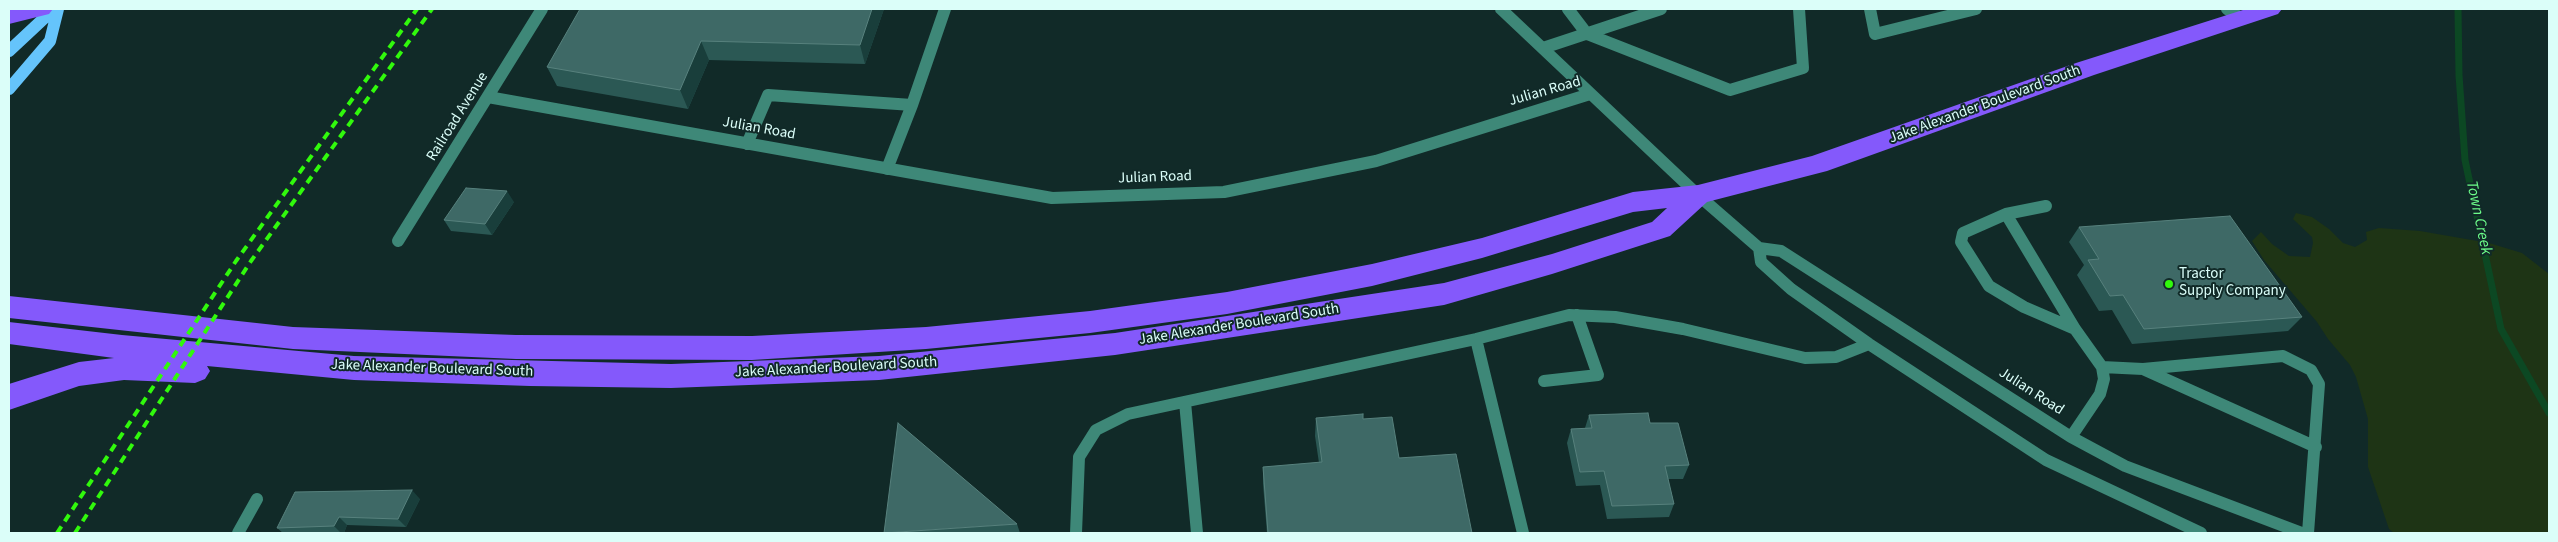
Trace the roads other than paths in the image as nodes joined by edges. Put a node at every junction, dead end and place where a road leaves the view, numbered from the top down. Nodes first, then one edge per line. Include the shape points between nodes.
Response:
1 (41, 9) edge
2 (56, 9) edge
3 (542, 9) edge
4 (944, 9) edge
5 (1501, 9) edge
6 (1568, 9) edge
7 (1661, 9) edge
8 (1799, 9) edge
9 (1870, 9) edge
10 (1976, 9) edge
11 (2270, 9) edge
12 (2233, 13) edge
13 (9, 16) edge
14 (1587, 34) junction
15 (1542, 48) junction
16 (9, 51) edge
17 (9, 89) edge
18 (1590, 94) junction
19 (488, 97) junction
20 (912, 105) junction
21 (747, 144) junction
22 (887, 169) junction
23 (1698, 195) junction
24 (2046, 206) dead end
25 (2006, 214) junction
26 (398, 241) dead end
27 (1760, 248) junction
28 (9, 307) edge
29 (1577, 316) junction
30 (2075, 329) junction
31 (9, 333) edge
32 (1476, 339) junction
33 (1869, 344) junction
34 (2102, 368) junction
35 (2143, 369) junction
36 (530, 374) junction
37 (1544, 381) dead end
38 (9, 398) edge
39 (1185, 402) junction
40 (2071, 437) junction
41 (2316, 447) junction
42 (257, 499) dead end
43 (238, 533) edge
44 (1076, 533) edge
45 (1197, 533) edge
46 (1523, 533) edge
47 (2201, 533) edge
48 (2302, 533) edge
49 (2308, 533) edge

1 - 13 highway
2 - 16 main road
2 - 17 main road via 50,40
3 - 19 street, Railroad Avenue
4 - 20 street
5 - 15 street
6 - 14 street
7 - 14 street
8 - 14 street via 1803,68 1730,90
9 - 10 street via 1875,34
11 - 12 highway, Jake Alexander Boulevard South
12 - 23 highway, Jake Alexander Boulevard South via 1818,164
14 - 15 street
15 - 18 street
18 - 22 street, Julian Road via 1376,160 1224,192 1052,198
18 - 23 street, Julian Road
19 - 21 street, Julian Road
19 - 26 street, Railroad Avenue
20 - 21 street via 768,95
20 - 22 street
21 - 22 street, Julian Road
23 - 27 street, Julian Road
23 - 28 highway, Jake Alexander Boulevard South via 1633,202 1482,248 1372,275 1237,301 1090,322 926,338 752,348 516,348 293,338
23 - 36 highway, Jake Alexander Boulevard South via 1661,229 1444,294 1115,344 879,368 671,376
24 - 25 street
25 - 30 street
25 - 30 street via 1963,232 1961,242 1989,286 2024,307
27 - 33 street, Julian Road via 1761,262 1791,289
27 - 40 street, Julian Road via 1781,250
29 - 32 street via 1569,315
29 - 33 street via 1615,317 1683,328 1805,358 1836,357
29 - 37 street via 1598,375
30 - 34 street
31 - 36 highway, Jake Alexander Boulevard South via 122,347 354,368
32 - 39 street
32 - 46 street
33 - 47 street, Julian Road via 2046,460
34 - 35 street
34 - 40 street via 2104,379 2100,394
35 - 41 street
35 - 41 street via 2283,356 2299,362 2311,370 2319,384
36 - 38 highway via 346,379 124,368 79,374
39 - 44 street via 1128,414 1096,430 1079,457
39 - 45 street
40 - 48 street, Julian Road via 2125,466
41 - 49 street
42 - 43 street

